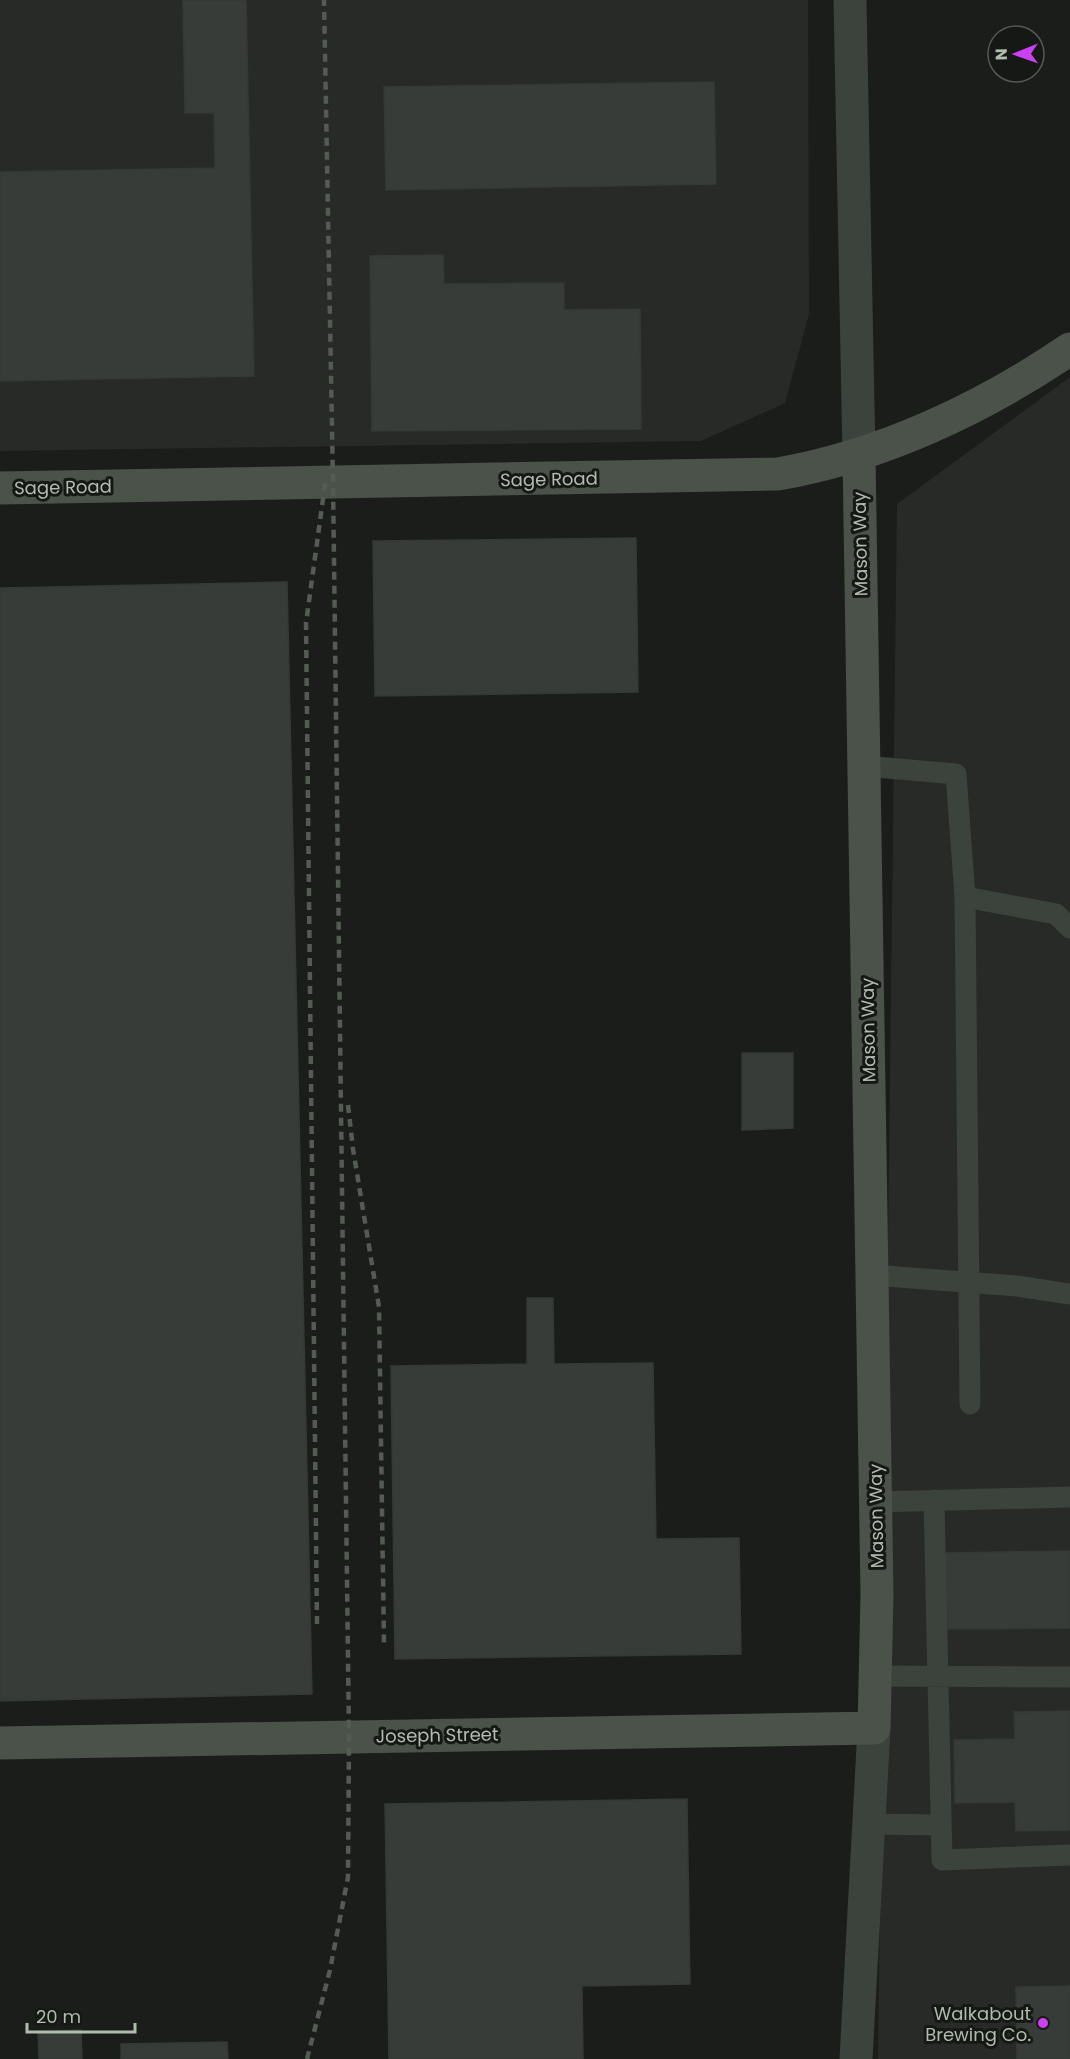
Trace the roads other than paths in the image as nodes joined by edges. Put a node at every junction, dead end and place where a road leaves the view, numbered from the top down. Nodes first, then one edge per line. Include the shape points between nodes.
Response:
1 (850, 0) edge
2 (1070, 349) edge
3 (859, 456) junction
4 (0, 488) edge
5 (864, 766) junction
6 (965, 897) junction
7 (1070, 928) edge
8 (872, 1275) junction
9 (969, 1283) junction
10 (1070, 1294) edge
11 (970, 1404) dead end
12 (1070, 1497) edge
13 (934, 1500) junction
14 (875, 1502) junction
15 (875, 1676) junction
16 (938, 1677) junction
17 (1070, 1677) edge
18 (874, 1728) junction
19 (0, 1743) edge
20 (869, 1824) junction
21 (941, 1825) junction
22 (1070, 1855) edge
23 (856, 2059) edge

1 - 3 street, Mason Way
2 - 3 street, Sage Road via 953,417
3 - 4 street, Sage Road via 801,470 748,476
3 - 5 street, Mason Way
5 - 6 lane via 956,774
5 - 8 street, Mason Way
6 - 7 lane via 1056,914
6 - 9 lane
8 - 9 lane
8 - 14 street, Mason Way
9 - 10 lane
9 - 11 lane
12 - 13 lane
13 - 14 lane
13 - 16 lane
14 - 15 street, Mason Way
15 - 16 lane
15 - 18 street, Mason Way
16 - 17 lane
16 - 21 lane
18 - 19 street, Joseph Street
18 - 20 street, Mason Way
20 - 21 lane
20 - 23 street, Mason Way
21 - 22 lane via 942,1860

